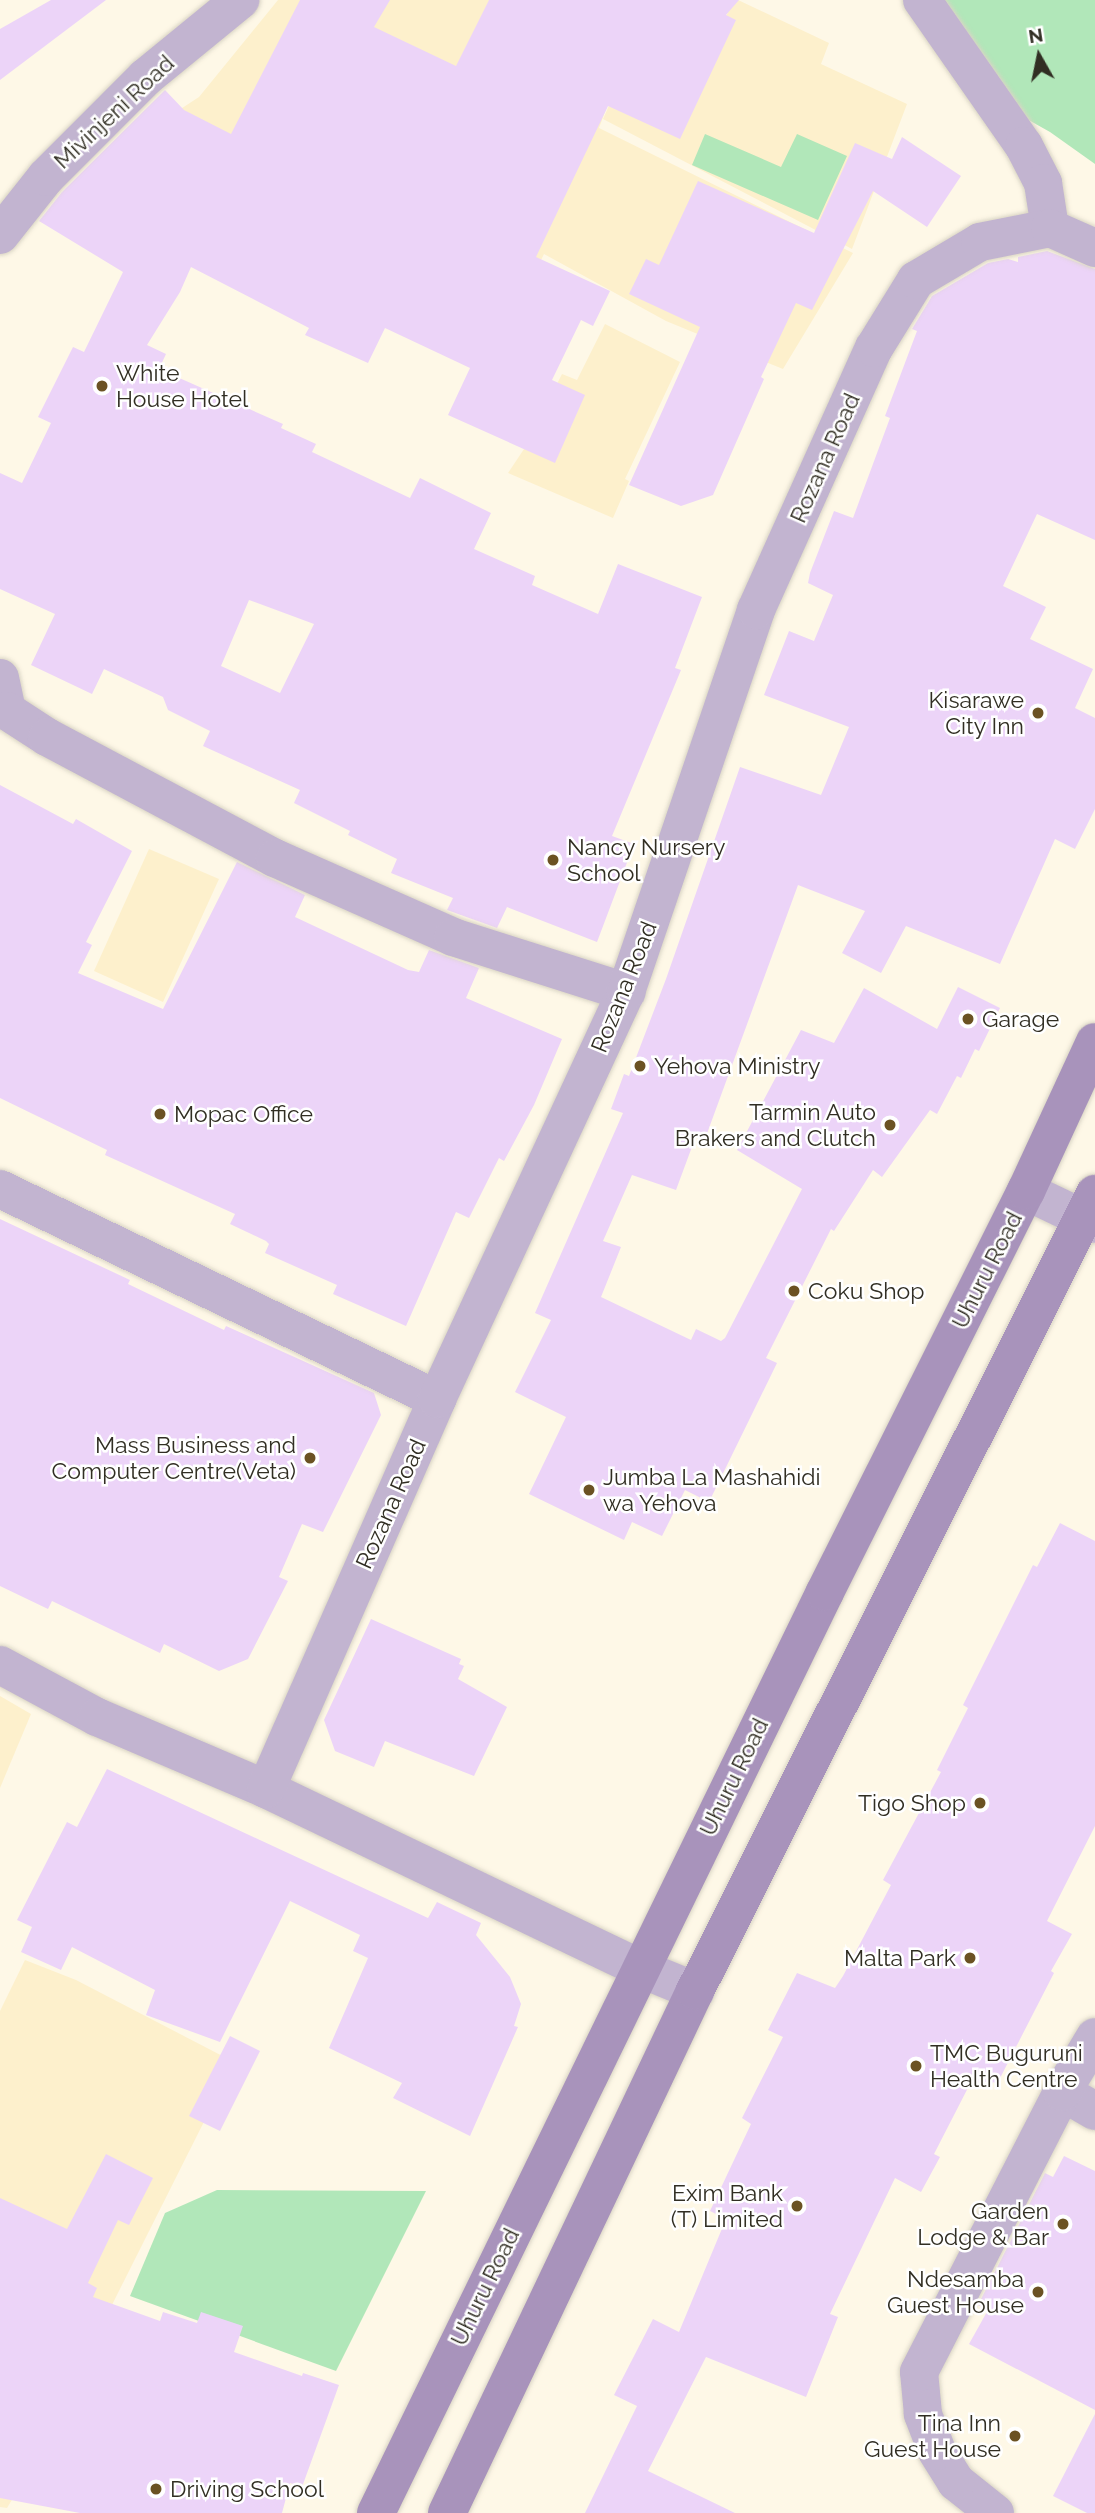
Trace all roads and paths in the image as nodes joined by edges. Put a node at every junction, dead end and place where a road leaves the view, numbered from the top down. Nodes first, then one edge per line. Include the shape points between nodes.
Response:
1 (240, 0) edge
2 (922, 0) edge
3 (1050, 228) junction
4 (0, 235) edge
5 (1095, 248) edge
6 (0, 678) edge
7 (626, 992) junction
8 (1095, 1042) edge
9 (0, 1189) edge
10 (1026, 1191) junction
11 (1091, 1212) edge
12 (437, 1399) junction
13 (0, 1665) edge
14 (266, 1789) junction
15 (639, 1968) junction
16 (695, 1992) junction
17 (1095, 2037) edge
18 (1062, 2092) junction
19 (1095, 2111) edge
20 (376, 2513) edge
21 (447, 2513) edge
22 (995, 2513) edge

1 - 4 street, Mivinjeni Road via 146,77 46,177
2 - 3 street via 1024,146 1043,183
3 - 5 street
3 - 7 street, Rozana Road via 980,242 916,280 874,348 756,610
6 - 7 street via 6,711 275,858 453,937
7 - 12 street, Rozana Road
8 - 10 main road, Uhuru Road
9 - 12 street
10 - 11 street
10 - 15 main road, Uhuru Road
11 - 16 main road
12 - 14 street, Rozana Road
13 - 14 street via 97,1717
14 - 15 street
15 - 16 street
15 - 20 main road, Uhuru Road
16 - 21 main road
17 - 18 street
18 - 19 street
18 - 22 street via 919,2372 923,2414 937,2451 956,2482

